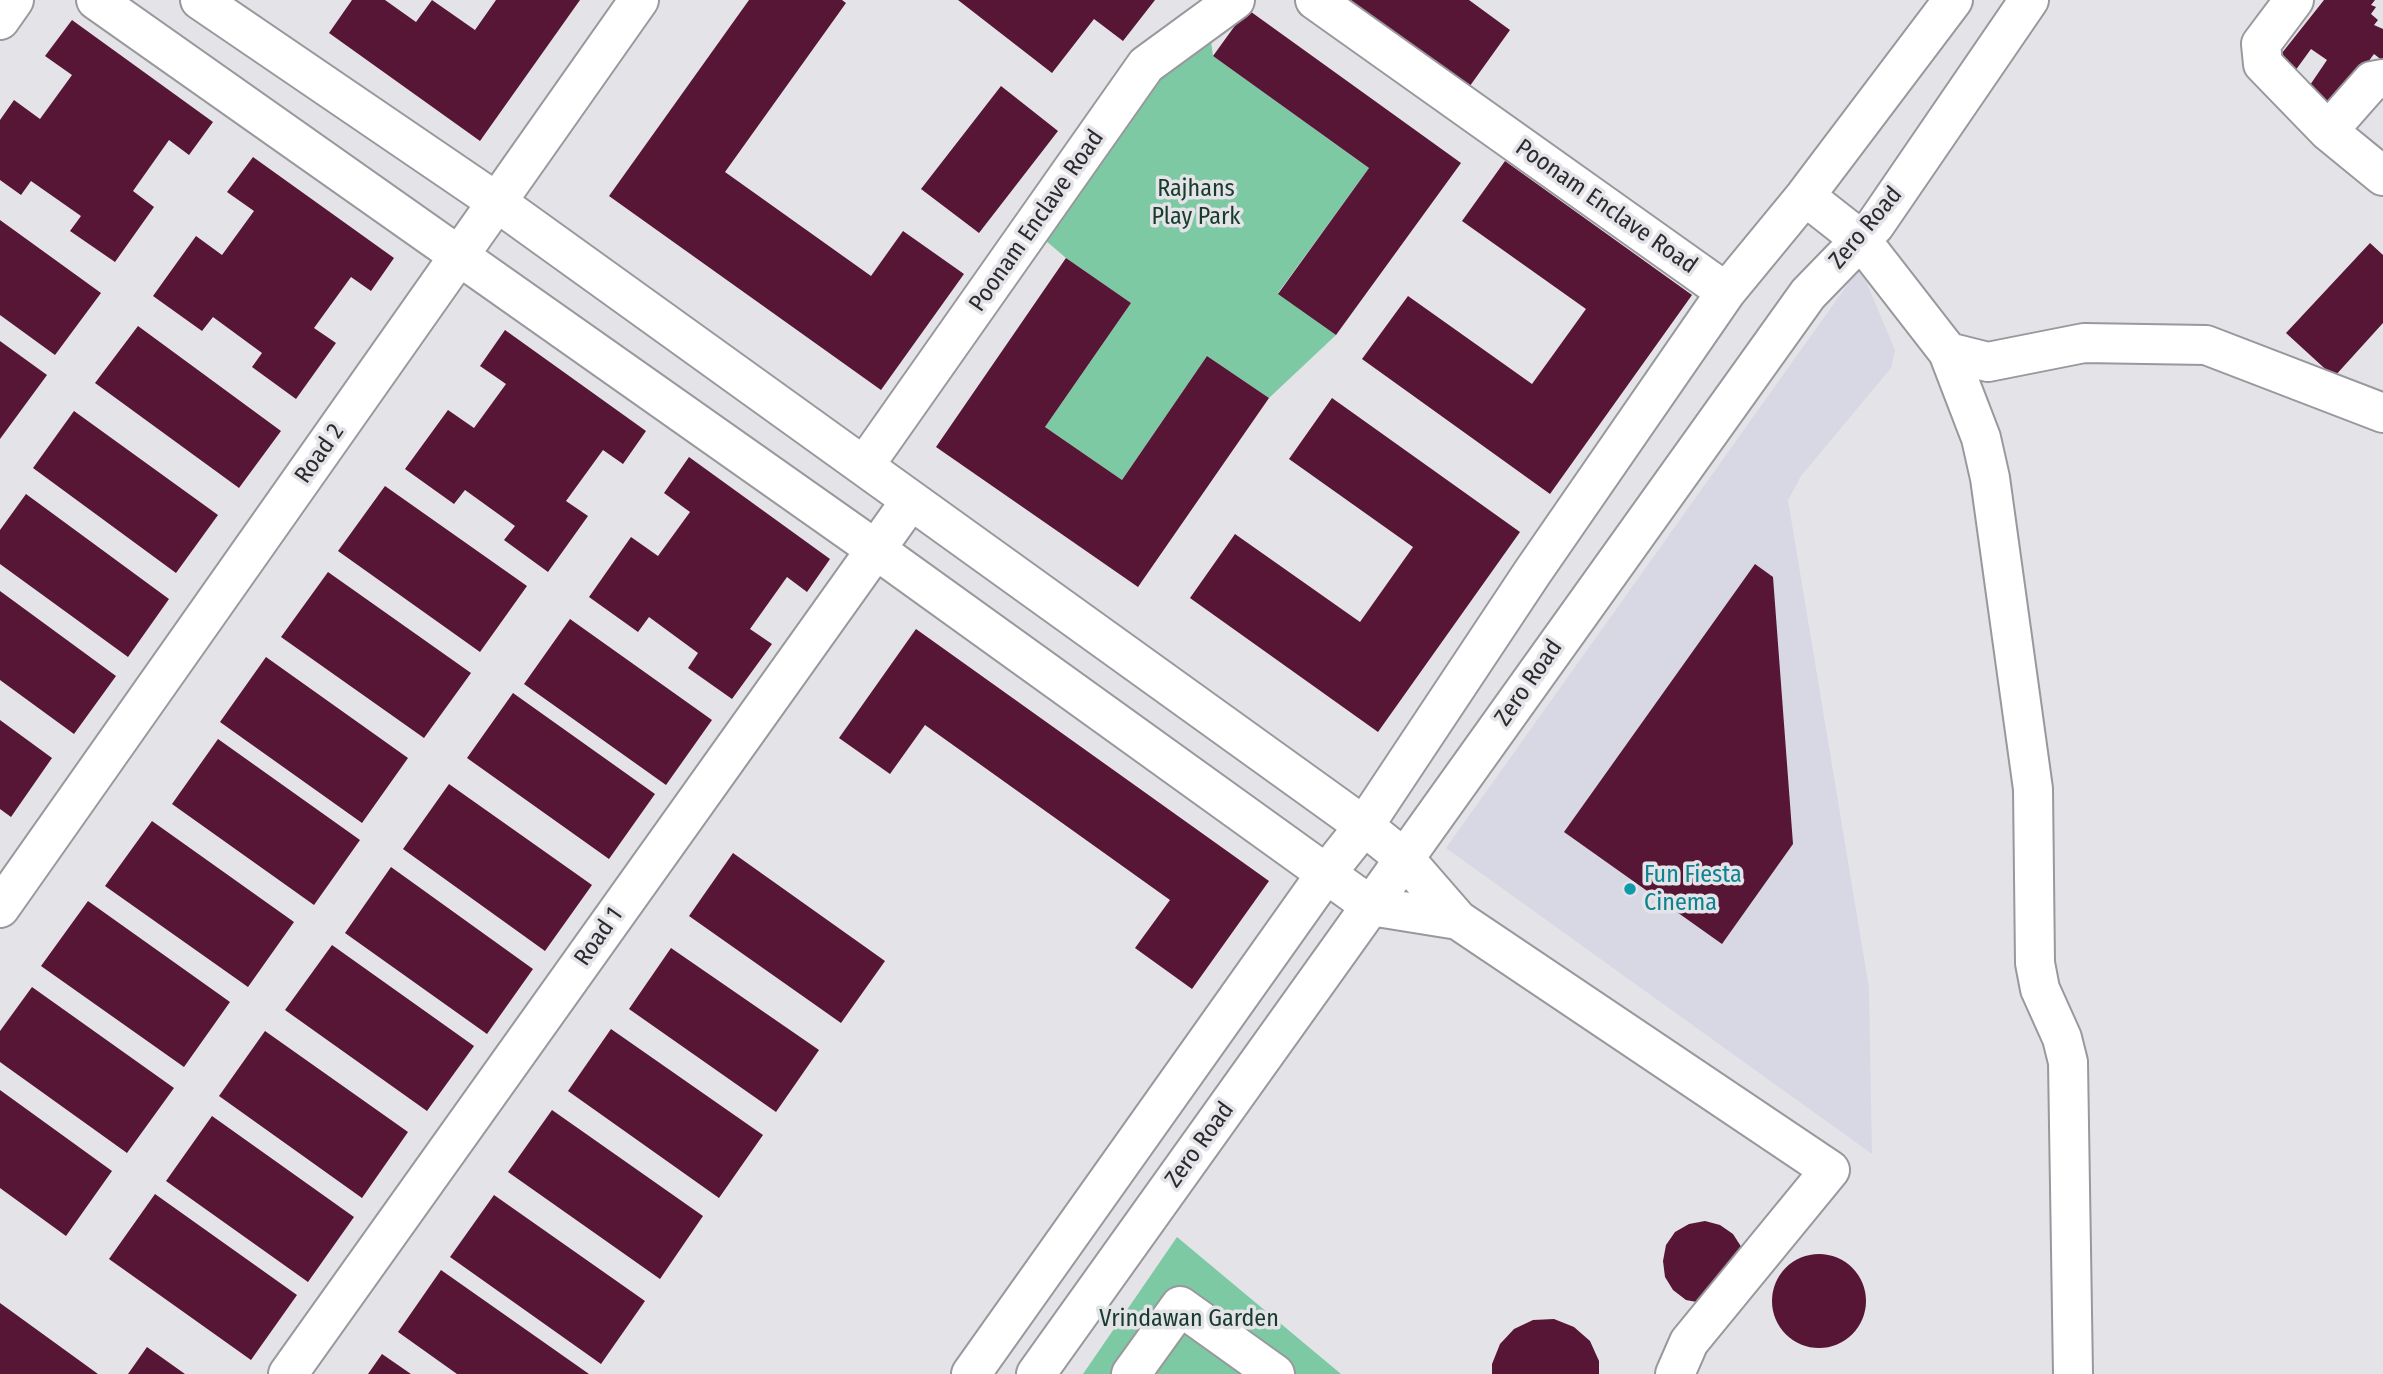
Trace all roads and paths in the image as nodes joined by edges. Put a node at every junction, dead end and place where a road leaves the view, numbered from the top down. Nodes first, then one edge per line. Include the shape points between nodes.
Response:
1 (14, 0) edge
2 (96, 0) edge
3 (200, 0) edge
4 (639, 0) edge
5 (1235, 0) edge
6 (1315, 0) edge
7 (1953, 0) edge
8 (2029, 0) edge
9 (2294, 0) edge
10 (0, 20) edge
11 (2383, 79) edge
12 (2328, 131) junction
13 (2383, 176) edge
14 (1805, 196) junction
15 (498, 203) junction
16 (1861, 240) junction
17 (460, 256) junction
18 (1726, 292) junction
19 (1948, 352) junction
20 (2383, 413) edge
21 (864, 466) junction
22 (911, 500) junction
23 (875, 549) junction
24 (1532, 573) junction
25 (1580, 610) junction
26 (1364, 826) junction
27 (1405, 859) junction
28 (1325, 875) junction
29 (1371, 906) junction
30 (0, 908) edge
31 (1458, 920) junction
32 (1015, 1312) junction
33 (1061, 1340) junction
34 (288, 1374) edge
35 (971, 1374) edge
36 (1036, 1374) edge
37 (1131, 1374) edge
38 (1275, 1374) edge
39 (1675, 1374) edge
40 (2073, 1374) edge

1 - 10 street
2 - 17 street
3 - 15 street
4 - 15 street, Road 2
5 - 21 street, Poonam Enclave Road via 1146,65
6 - 18 street, Poonam Enclave Road
7 - 14 street
8 - 16 street, Zero Road
9 - 12 street via 2261,44 2263,64
11 - 12 street via 2372,81
12 - 13 street
14 - 16 street
14 - 18 street
15 - 17 street, Road 2
15 - 21 street
16 - 19 street
16 - 25 street, Zero Road via 1808,294
17 - 23 street
17 - 30 street, Road 2
18 - 24 street
19 - 20 street via 1988,362 2084,343 2206,345
19 - 40 street via 1981,438 1990,478 2033,789 2035,963 2068,1062
21 - 22 street
22 - 23 street, Road 1
22 - 26 street
23 - 28 street
23 - 34 street, Road 1
24 - 25 street
24 - 26 street
25 - 27 street, Zero Road
26 - 27 street
26 - 28 street
27 - 29 street, Zero Road
27 - 31 street
28 - 29 street
28 - 32 street
29 - 31 street
29 - 33 street, Zero Road
31 - 39 street via 1830,1170 1689,1342
32 - 33 street
32 - 35 street
33 - 36 street, Zero Road
37 - 38 street via 1180,1306

